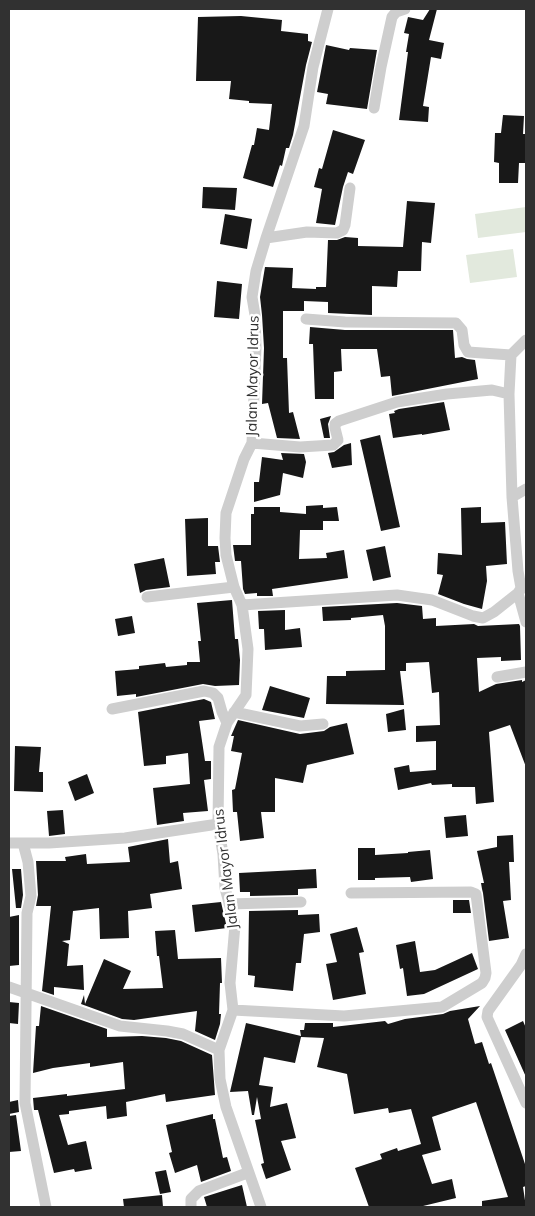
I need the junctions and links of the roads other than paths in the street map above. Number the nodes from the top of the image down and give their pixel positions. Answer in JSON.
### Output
{"nodes":[{"id":1,"x":328,"y":9,"type":"edge"},
{"id":2,"x":405,"y":9,"type":"edge"},
{"id":3,"x":374,"y":108,"type":"dead end"},
{"id":4,"x":350,"y":188,"type":"dead end"},
{"id":5,"x":266,"y":238,"type":"junction"},
{"id":6,"x":306,"y":319,"type":"dead end"},
{"id":7,"x":526,"y":340,"type":"edge"},
{"id":8,"x":511,"y":355,"type":"junction"},
{"id":9,"x":509,"y":394,"type":"junction"},
{"id":10,"x":252,"y":443,"type":"junction"},
{"id":11,"x":526,"y":489,"type":"edge"},
{"id":12,"x":512,"y":497,"type":"junction"},
{"id":13,"x":234,"y":587,"type":"junction"},
{"id":14,"x":522,"y":590,"type":"edge"},
{"id":15,"x":147,"y":597,"type":"dead end"},
{"id":16,"x":242,"y":604,"type":"junction"},
{"id":17,"x":526,"y":622,"type":"edge"},
{"id":18,"x":526,"y":672,"type":"edge"},
{"id":19,"x":497,"y":677,"type":"dead end"},
{"id":20,"x":112,"y":708,"type":"dead end"},
{"id":21,"x":234,"y":712,"type":"junction"},
{"id":22,"x":227,"y":723,"type":"junction"},
{"id":23,"x":323,"y":724,"type":"dead end"},
{"id":24,"x":218,"y":824,"type":"junction"},
{"id":25,"x":9,"y":843,"type":"edge"},
{"id":26,"x":23,"y":843,"type":"junction"},
{"id":27,"x":351,"y":893,"type":"dead end"},
{"id":28,"x":301,"y":902,"type":"dead end"},
{"id":29,"x":229,"y":904,"type":"junction"},
{"id":30,"x":526,"y":954,"type":"edge"},
{"id":31,"x":9,"y":987,"type":"edge"},
{"id":32,"x":25,"y":993,"type":"junction"},
{"id":33,"x":233,"y":1010,"type":"junction"},
{"id":34,"x":219,"y":1050,"type":"junction"},
{"id":35,"x":526,"y":1103,"type":"edge"},
{"id":36,"x":247,"y":1173,"type":"junction"},
{"id":37,"x":46,"y":1207,"type":"edge"},
{"id":38,"x":191,"y":1207,"type":"edge"},
{"id":39,"x":260,"y":1207,"type":"edge"}],
"edges":[{"from":1,"to":5,"type":"street","name":"Jalan Mayor Idrus"},
{"from":2,"to":3,"type":"street"},
{"from":4,"to":5,"type":"street"},
{"from":5,"to":10,"type":"street","name":"Jalan Mayor Idrus"},
{"from":6,"to":8,"type":"street"},
{"from":7,"to":8,"type":"street"},
{"from":8,"to":9,"type":"street"},
{"from":9,"to":10,"type":"street"},
{"from":9,"to":12,"type":"street"},
{"from":10,"to":13,"type":"street","name":"Jalan Mayor Idrus"},
{"from":11,"to":12,"type":"street"},
{"from":12,"to":14,"type":"street"},
{"from":13,"to":15,"type":"street"},
{"from":13,"to":16,"type":"street","name":"Jalan Mayor Idrus"},
{"from":14,"to":16,"type":"street"},
{"from":14,"to":17,"type":"street"},
{"from":16,"to":21,"type":"street","name":"Jalan Mayor Idrus"},
{"from":18,"to":19,"type":"street"},
{"from":20,"to":22,"type":"street"},
{"from":21,"to":22,"type":"street","name":"Jalan Mayor Idrus"},
{"from":21,"to":23,"type":"street"},
{"from":22,"to":24,"type":"street","name":"Jalan Mayor Idrus"},
{"from":24,"to":26,"type":"street"},
{"from":24,"to":29,"type":"street","name":"Jalan Mayor Idrus"},
{"from":25,"to":26,"type":"street"},
{"from":26,"to":32,"type":"street"},
{"from":27,"to":33,"type":"street"},
{"from":28,"to":29,"type":"street"},
{"from":29,"to":33,"type":"street","name":"Jalan Mayor Idrus"},
{"from":30,"to":35,"type":"street"},
{"from":31,"to":32,"type":"street"},
{"from":32,"to":34,"type":"street"},
{"from":32,"to":37,"type":"street"},
{"from":33,"to":34,"type":"street","name":"Jalan Mayor Idrus"},
{"from":34,"to":36,"type":"street","name":"Jalan Mayor Idrus"},
{"from":36,"to":38,"type":"street"},
{"from":36,"to":39,"type":"street","name":"Jalan Mayor Idrus"}]}
